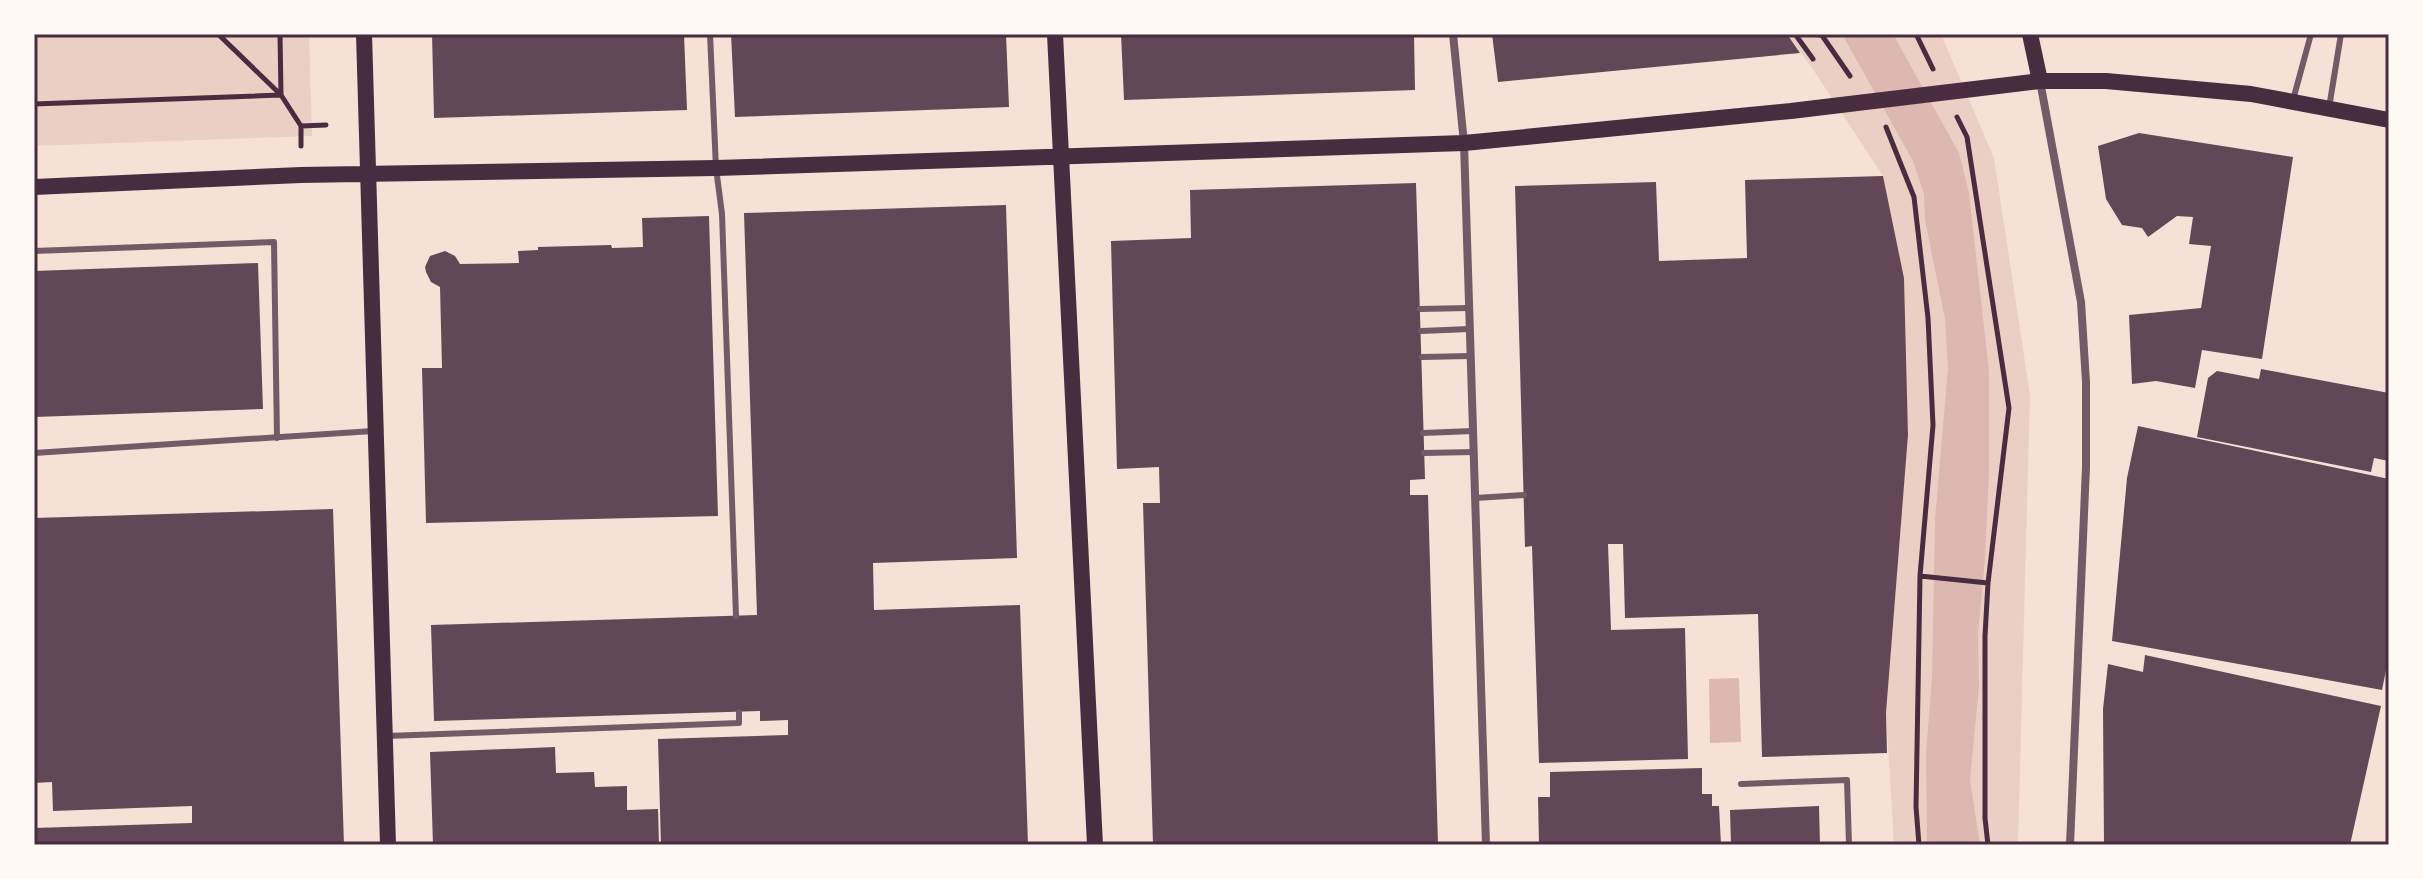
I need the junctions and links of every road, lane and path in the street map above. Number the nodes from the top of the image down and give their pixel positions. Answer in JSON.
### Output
{"nodes":[{"id":1,"x":218,"y":34,"type":"edge"},
{"id":2,"x":280,"y":34,"type":"edge"},
{"id":3,"x":364,"y":34,"type":"edge"},
{"id":4,"x":710,"y":34,"type":"edge"},
{"id":5,"x":1055,"y":34,"type":"edge"},
{"id":6,"x":1453,"y":34,"type":"edge"},
{"id":7,"x":1795,"y":34,"type":"edge"},
{"id":8,"x":1809,"y":34,"type":"edge"},
{"id":9,"x":1821,"y":34,"type":"edge"},
{"id":10,"x":1916,"y":34,"type":"edge"},
{"id":11,"x":2030,"y":34,"type":"edge"},
{"id":12,"x":2311,"y":34,"type":"edge"},
{"id":13,"x":2341,"y":34,"type":"edge"},
{"id":14,"x":1813,"y":59,"type":"dead end"},
{"id":15,"x":1935,"y":73,"type":"dead end"},
{"id":16,"x":2040,"y":81,"type":"junction"},
{"id":17,"x":1855,"y":82,"type":"dead end"},
{"id":18,"x":281,"y":95,"type":"junction"},
{"id":19,"x":2293,"y":102,"type":"junction"},
{"id":20,"x":34,"y":104,"type":"edge"},
{"id":21,"x":2329,"y":108,"type":"junction"},
{"id":22,"x":1954,"y":112,"type":"dead end"},
{"id":23,"x":1880,"y":118,"type":"dead end"},
{"id":24,"x":2389,"y":120,"type":"edge"},
{"id":25,"x":326,"y":125,"type":"dead end"},
{"id":26,"x":301,"y":126,"type":"junction"},
{"id":27,"x":1464,"y":143,"type":"junction"},
{"id":28,"x":301,"y":146,"type":"dead end"},
{"id":29,"x":1063,"y":156,"type":"junction"},
{"id":30,"x":716,"y":168,"type":"junction"},
{"id":31,"x":368,"y":173,"type":"junction"},
{"id":32,"x":34,"y":187,"type":"edge"},
{"id":33,"x":34,"y":251,"type":"edge"},
{"id":34,"x":1469,"y":308,"type":"junction"},
{"id":35,"x":1420,"y":309,"type":"dead end"},
{"id":36,"x":1469,"y":329,"type":"junction"},
{"id":37,"x":1421,"y":331,"type":"dead end"},
{"id":38,"x":1470,"y":356,"type":"junction"},
{"id":39,"x":1422,"y":357,"type":"dead end"},
{"id":40,"x":376,"y":430,"type":"junction"},
{"id":41,"x":1473,"y":431,"type":"junction"},
{"id":42,"x":1423,"y":433,"type":"dead end"},
{"id":43,"x":277,"y":438,"type":"junction"},
{"id":44,"x":1474,"y":452,"type":"junction"},
{"id":45,"x":34,"y":453,"type":"edge"},
{"id":46,"x":1424,"y":453,"type":"dead end"},
{"id":47,"x":1524,"y":495,"type":"dead end"},
{"id":48,"x":1475,"y":498,"type":"junction"},
{"id":49,"x":1920,"y":576,"type":"junction"},
{"id":50,"x":1988,"y":583,"type":"junction"},
{"id":51,"x":736,"y":616,"type":"dead end"},
{"id":52,"x":739,"y":712,"type":"dead end"},
{"id":53,"x":385,"y":736,"type":"junction"},
{"id":54,"x":1741,"y":784,"type":"dead end"},
{"id":55,"x":388,"y":845,"type":"edge"},
{"id":56,"x":1095,"y":845,"type":"edge"},
{"id":57,"x":1486,"y":845,"type":"edge"},
{"id":58,"x":1849,"y":845,"type":"edge"},
{"id":59,"x":1919,"y":845,"type":"edge"},
{"id":60,"x":1988,"y":845,"type":"edge"},
{"id":61,"x":2070,"y":845,"type":"edge"}],
"edges":[{"from":1,"to":18,"type":"path"},
{"from":2,"to":18,"type":"path"},
{"from":3,"to":31,"type":"main road"},
{"from":4,"to":30,"type":"lane"},
{"from":5,"to":29,"type":"main road"},
{"from":6,"to":27,"type":"street"},
{"from":7,"to":14,"type":"path"},
{"from":8,"to":9,"type":"path"},
{"from":9,"to":17,"type":"path"},
{"from":10,"to":15,"type":"path"},
{"from":11,"to":16,"type":"main road"},
{"from":12,"to":19,"type":"lane"},
{"from":13,"to":21,"type":"lane"},
{"from":16,"to":19,"type":"main road"},
{"from":16,"to":27,"type":"main road"},
{"from":16,"to":61,"type":"street"},
{"from":18,"to":20,"type":"path"},
{"from":18,"to":26,"type":"path"},
{"from":19,"to":21,"type":"main road"},
{"from":21,"to":24,"type":"main road"},
{"from":22,"to":50,"type":"path"},
{"from":23,"to":49,"type":"path"},
{"from":25,"to":26,"type":"path"},
{"from":26,"to":28,"type":"path"},
{"from":27,"to":29,"type":"main road"},
{"from":27,"to":34,"type":"street"},
{"from":29,"to":30,"type":"main road"},
{"from":29,"to":56,"type":"main road"},
{"from":30,"to":31,"type":"main road"},
{"from":30,"to":51,"type":"lane"},
{"from":31,"to":32,"type":"main road"},
{"from":31,"to":40,"type":"main road"},
{"from":33,"to":43,"type":"lane"},
{"from":34,"to":35,"type":"lane"},
{"from":34,"to":36,"type":"street"},
{"from":36,"to":37,"type":"lane"},
{"from":36,"to":38,"type":"street"},
{"from":38,"to":39,"type":"lane"},
{"from":38,"to":41,"type":"street"},
{"from":40,"to":43,"type":"lane"},
{"from":40,"to":53,"type":"main road"},
{"from":41,"to":42,"type":"lane"},
{"from":41,"to":44,"type":"street"},
{"from":43,"to":45,"type":"lane"},
{"from":44,"to":46,"type":"lane"},
{"from":44,"to":48,"type":"street"},
{"from":47,"to":48,"type":"lane"},
{"from":48,"to":57,"type":"street"},
{"from":49,"to":50,"type":"path"},
{"from":49,"to":59,"type":"path"},
{"from":50,"to":60,"type":"path"},
{"from":52,"to":53,"type":"lane"},
{"from":53,"to":55,"type":"main road"},
{"from":54,"to":58,"type":"lane"}]}
